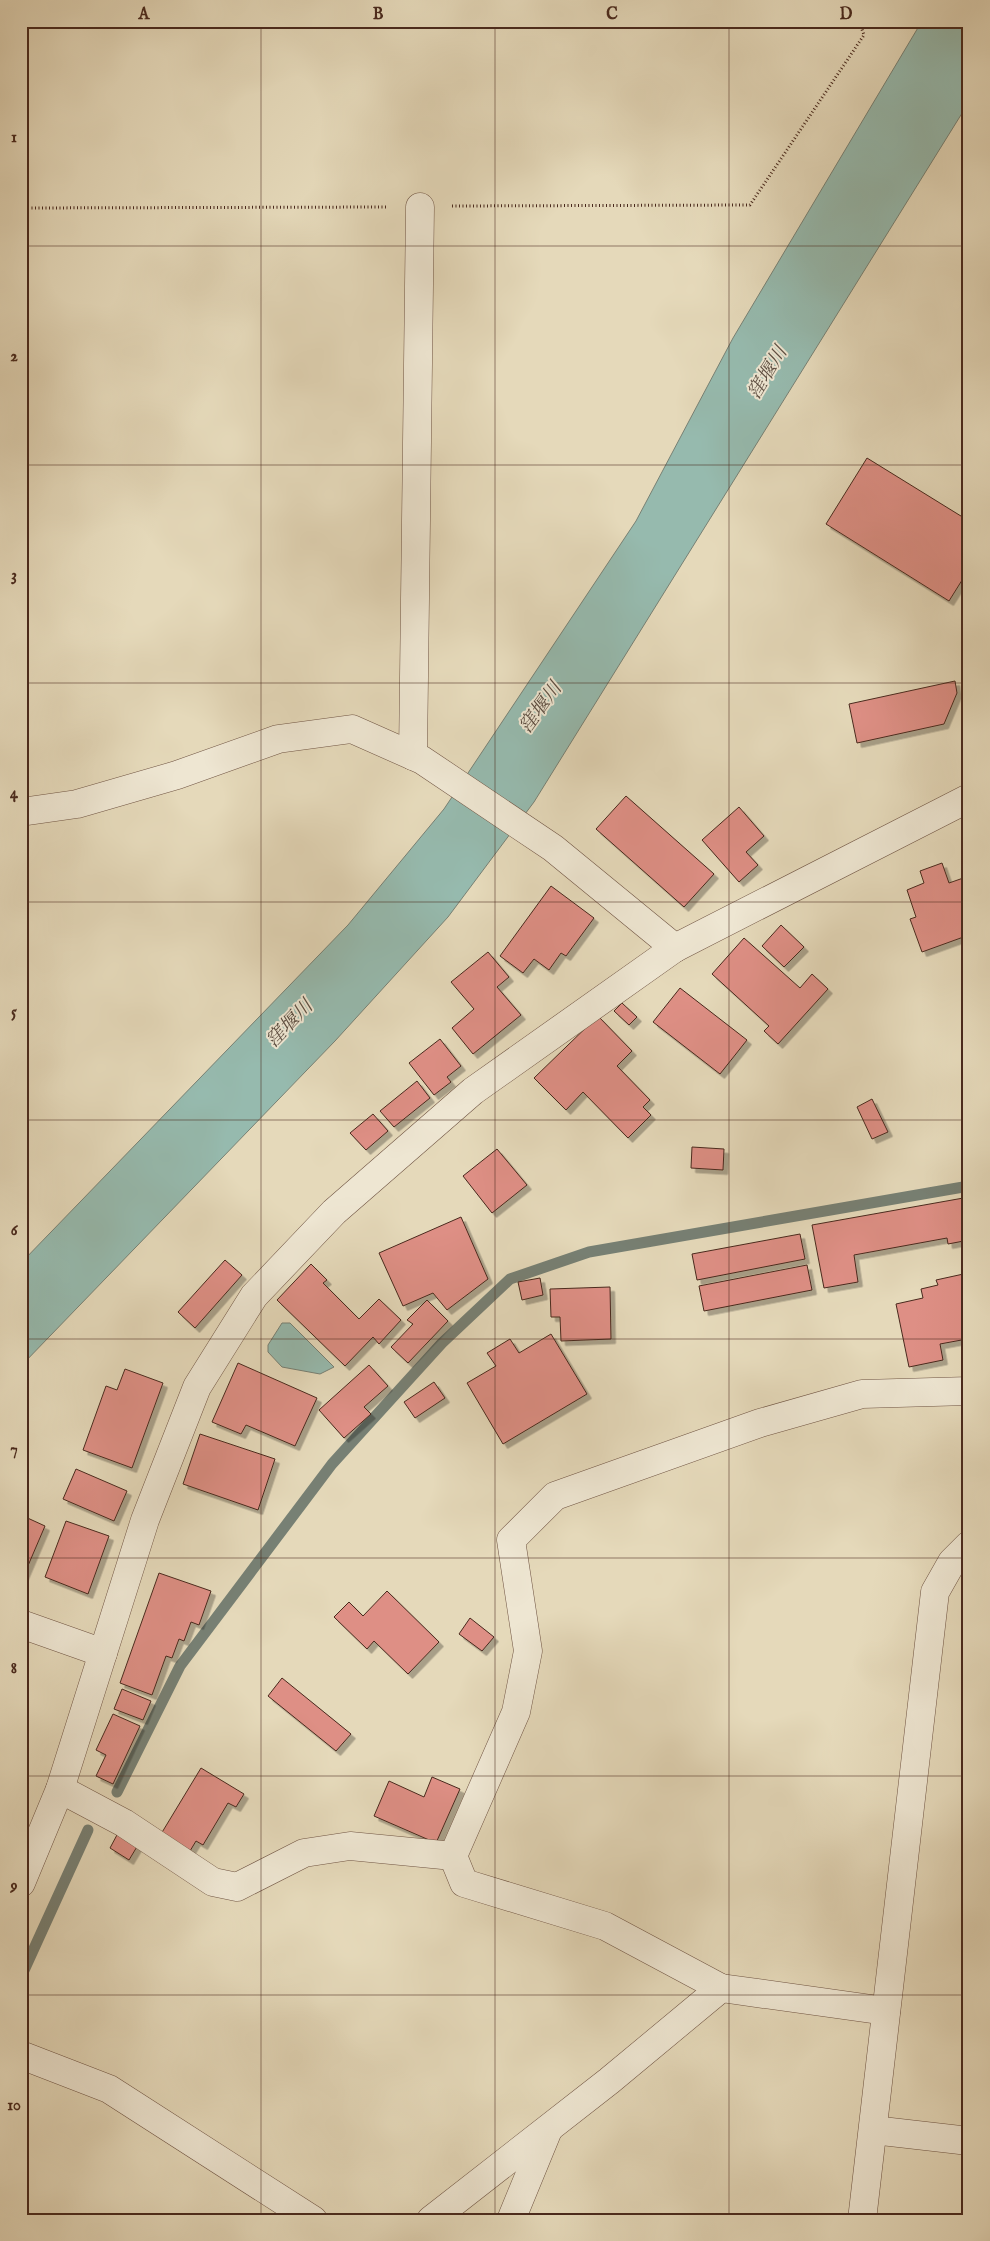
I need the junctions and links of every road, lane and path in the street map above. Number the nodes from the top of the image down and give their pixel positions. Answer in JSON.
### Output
{"nodes":[{"id":1,"x":859,"y":21,"type":"edge"},
{"id":2,"x":420,"y":207,"type":"junction"},
{"id":3,"x":21,"y":208,"type":"edge"},
{"id":4,"x":417,"y":758,"type":"junction"},
{"id":5,"x":969,"y":798,"type":"edge"},
{"id":6,"x":21,"y":812,"type":"edge"},
{"id":7,"x":675,"y":948,"type":"junction"},
{"id":8,"x":969,"y":1391,"type":"edge"},
{"id":9,"x":969,"y":1545,"type":"edge"},
{"id":10,"x":21,"y":1624,"type":"edge"},
{"id":11,"x":103,"y":1652,"type":"junction"},
{"id":12,"x":60,"y":1789,"type":"junction"},
{"id":13,"x":453,"y":1856,"type":"junction"},
{"id":14,"x":21,"y":1883,"type":"edge"},
{"id":15,"x":721,"y":1988,"type":"junction"},
{"id":16,"x":886,"y":2011,"type":"junction"},
{"id":17,"x":21,"y":2055,"type":"edge"},
{"id":18,"x":549,"y":2129,"type":"junction"},
{"id":19,"x":873,"y":2130,"type":"junction"},
{"id":20,"x":969,"y":2141,"type":"edge"},
{"id":21,"x":313,"y":2220,"type":"edge"},
{"id":22,"x":431,"y":2220,"type":"edge"},
{"id":23,"x":511,"y":2220,"type":"edge"},
{"id":24,"x":862,"y":2220,"type":"edge"}],
"edges":[{"from":1,"to":2,"type":"path"},
{"from":2,"to":3,"type":"path"},
{"from":2,"to":4,"type":"street"},
{"from":4,"to":6,"type":"street"},
{"from":4,"to":7,"type":"street"},
{"from":5,"to":7,"type":"street"},
{"from":7,"to":11,"type":"street"},
{"from":8,"to":13,"type":"street"},
{"from":9,"to":16,"type":"street"},
{"from":10,"to":11,"type":"street"},
{"from":11,"to":12,"type":"street"},
{"from":12,"to":13,"type":"street"},
{"from":12,"to":14,"type":"street"},
{"from":13,"to":15,"type":"street"},
{"from":15,"to":16,"type":"street"},
{"from":15,"to":18,"type":"street"},
{"from":16,"to":19,"type":"street"},
{"from":17,"to":21,"type":"street"},
{"from":18,"to":22,"type":"street"},
{"from":18,"to":23,"type":"street"},
{"from":19,"to":20,"type":"street"},
{"from":19,"to":24,"type":"street"}]}
